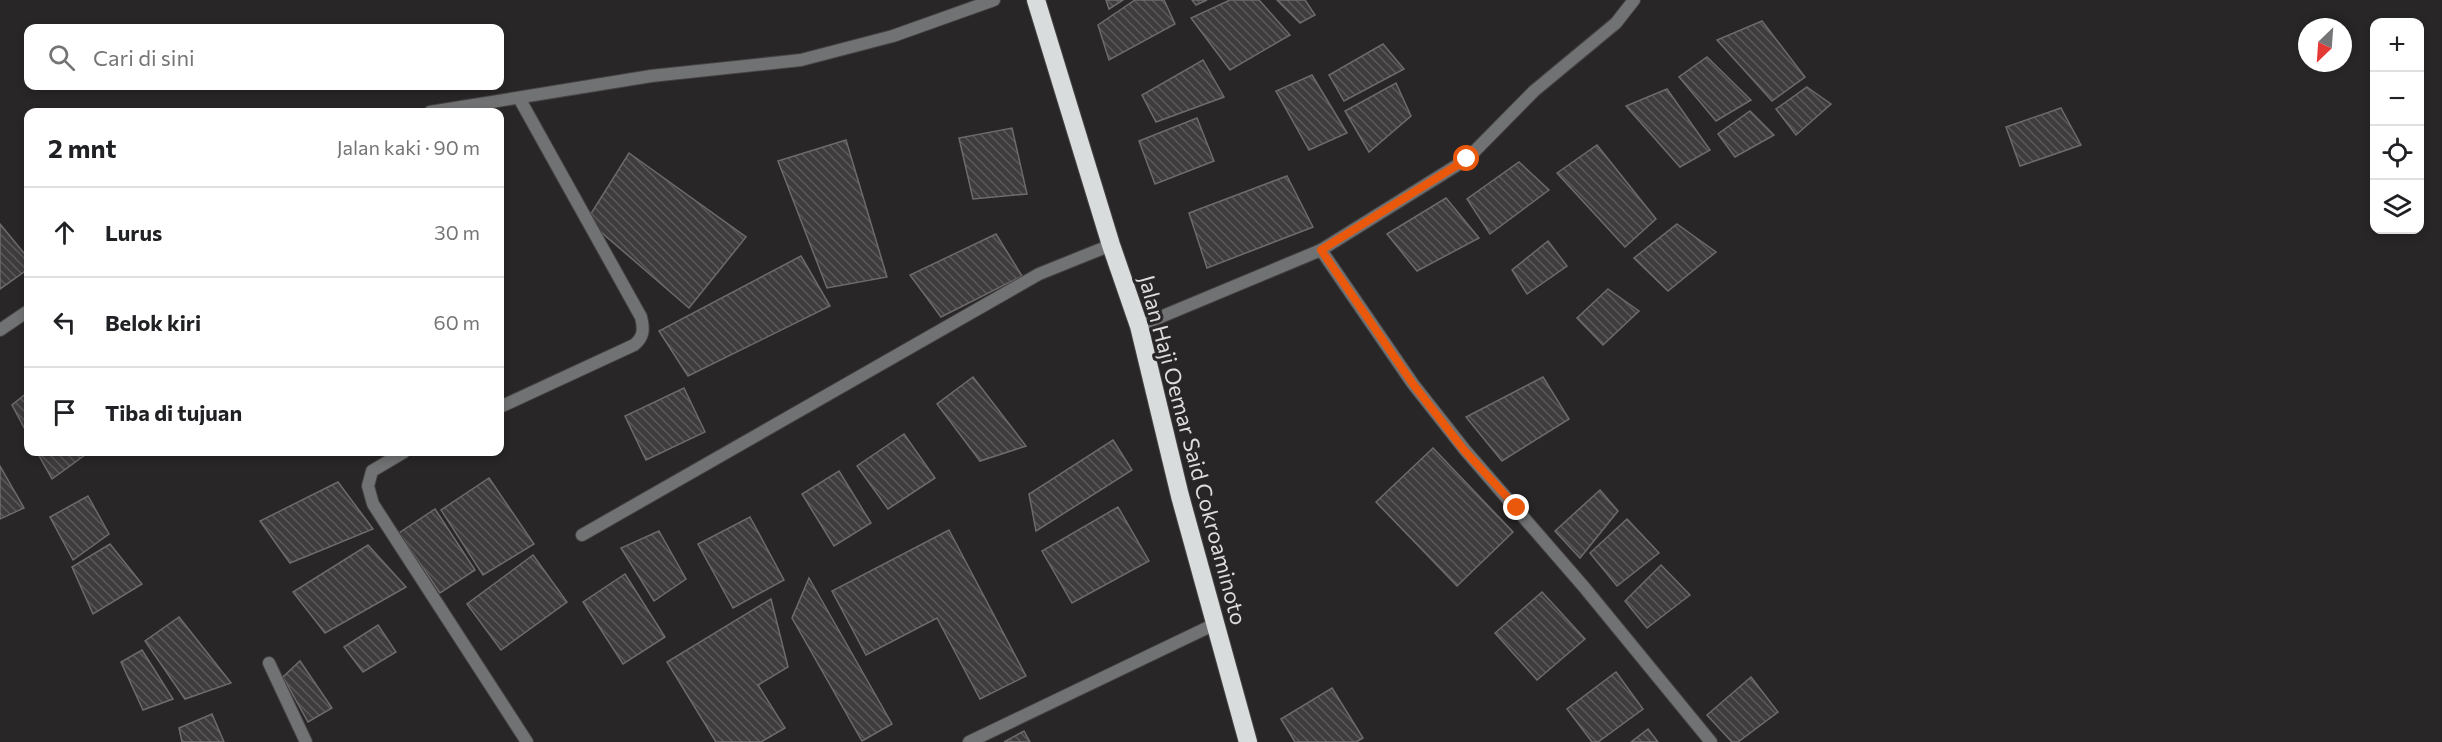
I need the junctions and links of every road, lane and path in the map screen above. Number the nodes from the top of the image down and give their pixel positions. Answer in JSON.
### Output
{"nodes":[{"id":1,"x":994,"y":0,"type":"edge"},
{"id":2,"x":1036,"y":0,"type":"edge"},
{"id":3,"x":1634,"y":0,"type":"edge"},
{"id":4,"x":519,"y":98,"type":"junction"},
{"id":5,"x":455,"y":108,"type":"edge"},
{"id":6,"x":1111,"y":245,"type":"junction"},
{"id":7,"x":1321,"y":250,"type":"junction"},
{"id":8,"x":24,"y":313,"type":"edge"},
{"id":9,"x":1139,"y":326,"type":"junction"},
{"id":10,"x":0,"y":330,"type":"edge"},
{"id":11,"x":504,"y":405,"type":"edge"},
{"id":12,"x":397,"y":456,"type":"edge"},
{"id":13,"x":582,"y":535,"type":"dead end"},
{"id":14,"x":1215,"y":624,"type":"junction"},
{"id":15,"x":269,"y":663,"type":"dead end"},
{"id":16,"x":306,"y":742,"type":"edge"},
{"id":17,"x":527,"y":742,"type":"edge"},
{"id":18,"x":969,"y":742,"type":"edge"},
{"id":19,"x":1248,"y":742,"type":"edge"},
{"id":20,"x":1711,"y":742,"type":"edge"}],
"edges":[{"from":1,"to":4,"type":"street"},
{"from":2,"to":6,"type":"highway","name":"Jalan Haji Oemar Said Cokroaminoto"},
{"from":3,"to":7,"type":"street"},
{"from":4,"to":5,"type":"street"},
{"from":4,"to":11,"type":"street"},
{"from":6,"to":9,"type":"highway","name":"Jalan Haji Oemar Said Cokroaminoto"},
{"from":6,"to":13,"type":"street"},
{"from":7,"to":9,"type":"street"},
{"from":7,"to":20,"type":"street"},
{"from":8,"to":10,"type":"street"},
{"from":9,"to":14,"type":"highway","name":"Jalan Haji Oemar Said Cokroaminoto"},
{"from":12,"to":17,"type":"street"},
{"from":14,"to":18,"type":"street"},
{"from":14,"to":19,"type":"highway","name":"Jalan Haji Oemar Said Cokroaminoto"},
{"from":15,"to":16,"type":"street"}]}
